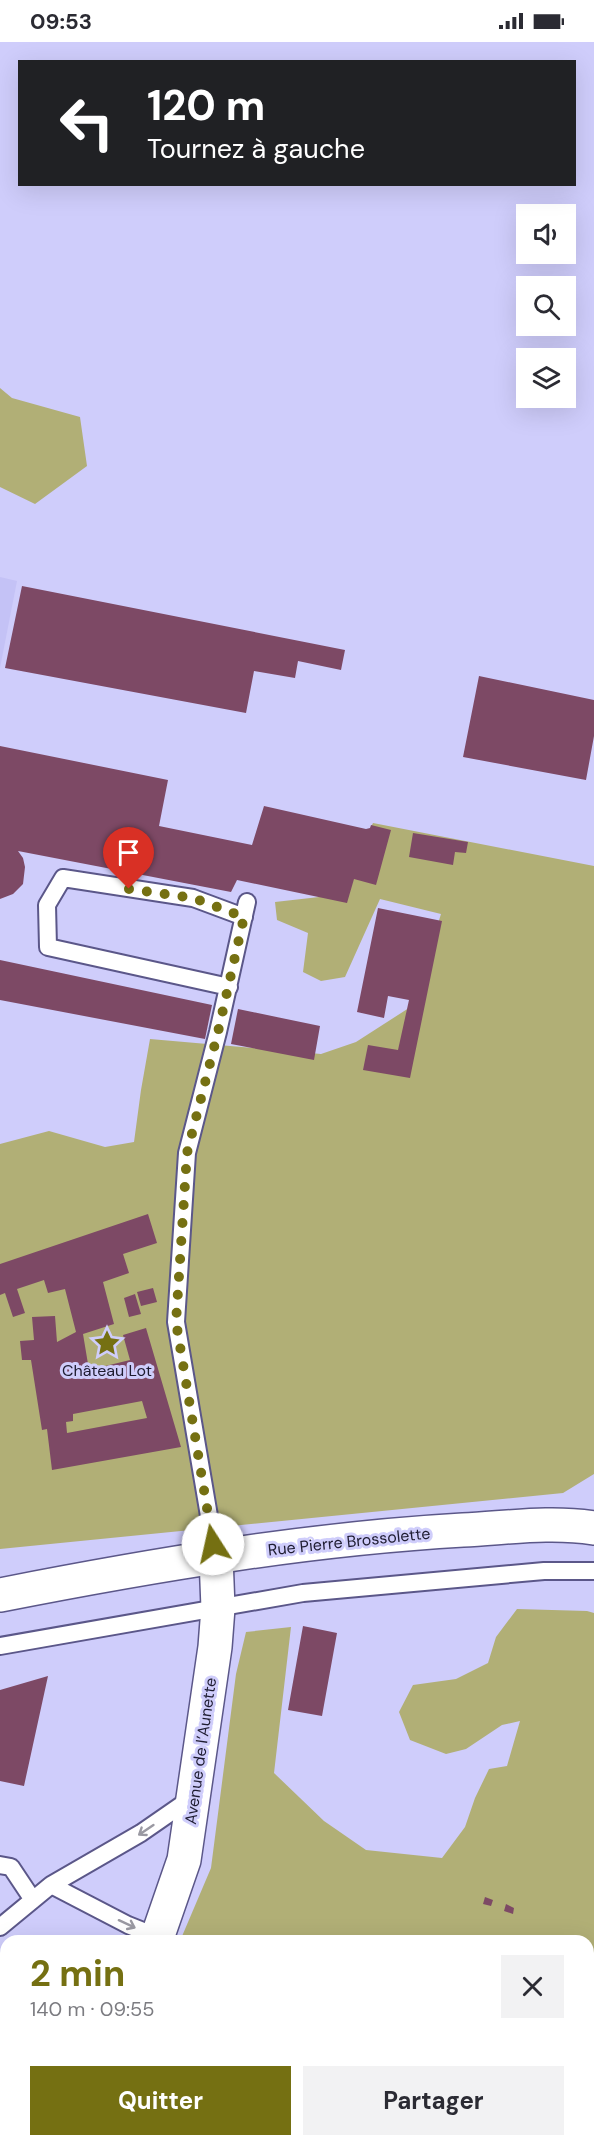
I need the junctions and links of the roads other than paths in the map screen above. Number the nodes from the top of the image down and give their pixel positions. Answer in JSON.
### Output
{"nodes":[{"id":1,"x":229,"y":987,"type":"junction"},
{"id":2,"x":594,"y":1528,"type":"edge"},
{"id":3,"x":216,"y":1557,"type":"junction"},
{"id":4,"x":594,"y":1571,"type":"edge"},
{"id":5,"x":0,"y":1594,"type":"edge"},
{"id":6,"x":218,"y":1608,"type":"junction"},
{"id":7,"x":0,"y":1646,"type":"edge"},
{"id":8,"x":194,"y":1796,"type":"junction"},
{"id":9,"x":0,"y":1865,"type":"edge"},
{"id":10,"x":51,"y":1885,"type":"junction"},
{"id":11,"x":33,"y":1900,"type":"junction"},
{"id":12,"x":0,"y":1927,"type":"edge"},
{"id":13,"x":149,"y":1935,"type":"edge"},
{"id":14,"x":158,"y":1935,"type":"edge"}],
"edges":[{"from":1,"to":1,"type":"lane"},
{"from":1,"to":3,"type":"lane"},
{"from":2,"to":3,"type":"main road","name":"Rue Pierre Brossolette"},
{"from":3,"to":5,"type":"main road","name":"Rue Pierre Brossolette"},
{"from":3,"to":6,"type":"main road","name":"Avenue de l’Aunette"},
{"from":4,"to":6,"type":"lane"},
{"from":6,"to":7,"type":"lane"},
{"from":6,"to":8,"type":"main road","name":"Avenue de l’Aunette"},
{"from":8,"to":10,"type":"lane","one_way":true},
{"from":8,"to":14,"type":"main road","name":"Avenue de l’Aunette"},
{"from":9,"to":11,"type":"lane"},
{"from":10,"to":11,"type":"lane"},
{"from":10,"to":13,"type":"lane","one_way":true},
{"from":11,"to":12,"type":"lane"}]}
